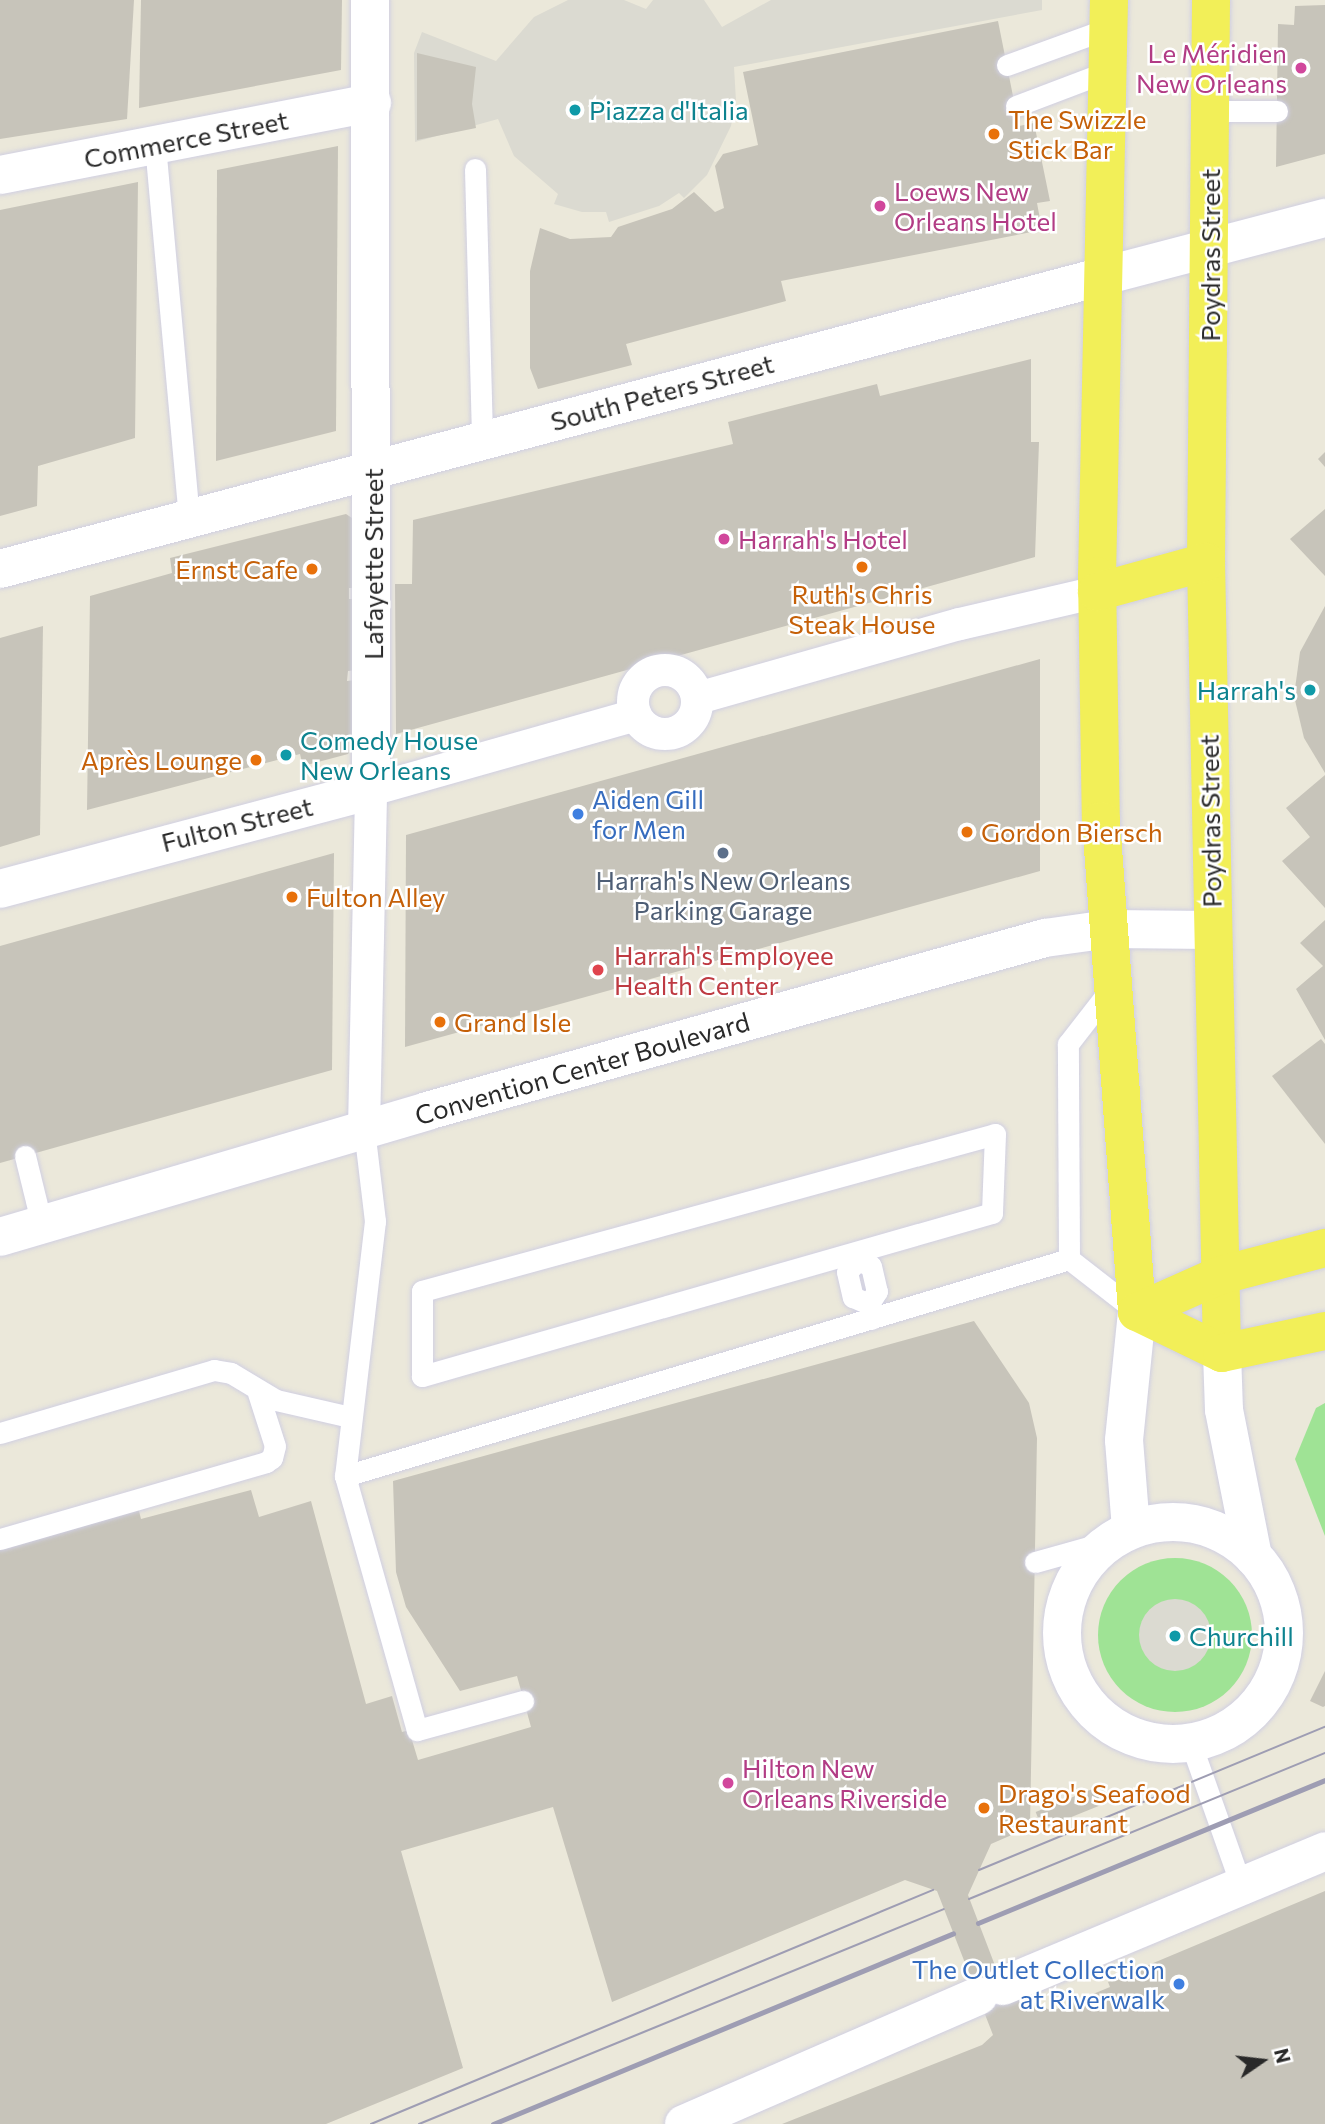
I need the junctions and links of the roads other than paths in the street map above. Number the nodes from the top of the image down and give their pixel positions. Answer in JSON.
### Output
{"nodes":[{"id":1,"x":370,"y":0,"type":"edge"},
{"id":2,"x":1210,"y":0,"type":"edge"},
{"id":3,"x":1109,"y":14,"type":"edge"},
{"id":4,"x":1007,"y":65,"type":"dead end"},
{"id":5,"x":1108,"y":71,"type":"junction"},
{"id":6,"x":372,"y":103,"type":"junction"},
{"id":7,"x":1016,"y":106,"type":"dead end"},
{"id":8,"x":1211,"y":111,"type":"junction"},
{"id":9,"x":1277,"y":111,"type":"dead end"},
{"id":10,"x":155,"y":145,"type":"junction"},
{"id":11,"x":475,"y":169,"type":"dead end"},
{"id":12,"x":0,"y":175,"type":"edge"},
{"id":13,"x":1325,"y":218,"type":"edge"},
{"id":14,"x":1211,"y":249,"type":"junction"},
{"id":15,"x":1107,"y":275,"type":"junction"},
{"id":16,"x":482,"y":439,"type":"junction"},
{"id":17,"x":374,"y":467,"type":"junction"},
{"id":18,"x":189,"y":517,"type":"junction"},
{"id":19,"x":1206,"y":562,"type":"junction"},
{"id":20,"x":0,"y":569,"type":"edge"},
{"id":21,"x":1097,"y":592,"type":"junction"},
{"id":22,"x":698,"y":698,"type":"junction"},
{"id":23,"x":636,"y":715,"type":"junction"},
{"id":24,"x":371,"y":790,"type":"junction"},
{"id":25,"x":0,"y":889,"type":"edge"},
{"id":26,"x":1110,"y":929,"type":"junction"},
{"id":27,"x":1212,"y":930,"type":"junction"},
{"id":28,"x":1113,"y":986,"type":"junction"},
{"id":29,"x":364,"y":1129,"type":"junction"},
{"id":30,"x":25,"y":1156,"type":"dead end"},
{"id":31,"x":42,"y":1225,"type":"junction"},
{"id":32,"x":0,"y":1237,"type":"edge"},
{"id":33,"x":1325,"y":1248,"type":"edge"},
{"id":34,"x":857,"y":1255,"type":"junction"},
{"id":35,"x":1069,"y":1259,"type":"junction"},
{"id":36,"x":1218,"y":1276,"type":"junction"},
{"id":37,"x":870,"y":1311,"type":"junction"},
{"id":38,"x":1137,"y":1312,"type":"junction"},
{"id":39,"x":1325,"y":1331,"type":"edge"},
{"id":40,"x":1223,"y":1353,"type":"junction"},
{"id":41,"x":258,"y":1393,"type":"junction"},
{"id":42,"x":350,"y":1417,"type":"junction"},
{"id":43,"x":0,"y":1433,"type":"edge"},
{"id":44,"x":345,"y":1476,"type":"junction"},
{"id":45,"x":1121,"y":1535,"type":"junction"},
{"id":46,"x":0,"y":1539,"type":"edge"},
{"id":47,"x":1253,"y":1556,"type":"junction"},
{"id":48,"x":1035,"y":1562,"type":"dead end"},
{"id":49,"x":523,"y":1701,"type":"dead end"},
{"id":50,"x":1191,"y":1744,"type":"junction"},
{"id":51,"x":1325,"y":1851,"type":"edge"},
{"id":52,"x":1241,"y":1885,"type":"junction"},
{"id":53,"x":684,"y":2124,"type":"edge"}],
"edges":[{"from":1,"to":6,"type":"street","name":"Lafayette Street"},
{"from":2,"to":8,"type":"main road","name":"Poydras Street"},
{"from":3,"to":4,"type":"lane"},
{"from":3,"to":5,"type":"main road"},
{"from":5,"to":7,"type":"lane"},
{"from":5,"to":15,"type":"main road"},
{"from":6,"to":10,"type":"street","name":"Commerce Street"},
{"from":6,"to":17,"type":"street","name":"Lafayette Street"},
{"from":8,"to":9,"type":"lane"},
{"from":8,"to":14,"type":"main road","name":"Poydras Street"},
{"from":10,"to":12,"type":"street","name":"Commerce Street"},
{"from":10,"to":18,"type":"lane"},
{"from":11,"to":16,"type":"lane"},
{"from":13,"to":14,"type":"street","name":"South Peters Street"},
{"from":14,"to":15,"type":"street","name":"South Peters Street"},
{"from":14,"to":19,"type":"main road","name":"Poydras Street"},
{"from":15,"to":16,"type":"street","name":"South Peters Street"},
{"from":15,"to":21,"type":"main road"},
{"from":16,"to":17,"type":"street","name":"South Peters Street"},
{"from":17,"to":18,"type":"street","name":"South Peters Street"},
{"from":17,"to":24,"type":"street","name":"Lafayette Street"},
{"from":18,"to":20,"type":"street","name":"South Peters Street"},
{"from":19,"to":21,"type":"main road"},
{"from":19,"to":27,"type":"main road","name":"Poydras Street"},
{"from":21,"to":22,"type":"street"},
{"from":21,"to":26,"type":"main road"},
{"from":22,"to":23,"type":"street"},
{"from":22,"to":23,"type":"street"},
{"from":23,"to":24,"type":"street","name":"Fulton Street"},
{"from":24,"to":25,"type":"street","name":"Fulton Street"},
{"from":24,"to":29,"type":"street","name":"Lafayette Street"},
{"from":26,"to":27,"type":"street","name":"Convention Center Boulevard"},
{"from":26,"to":28,"type":"main road"},
{"from":26,"to":29,"type":"street","name":"Convention Center Boulevard"},
{"from":27,"to":36,"type":"main road","name":"Poydras Street"},
{"from":28,"to":35,"type":"lane"},
{"from":28,"to":38,"type":"main road"},
{"from":29,"to":31,"type":"street","name":"Convention Center Boulevard"},
{"from":29,"to":42,"type":"lane"},
{"from":30,"to":31,"type":"lane"},
{"from":31,"to":32,"type":"street","name":"Convention Center Boulevard"},
{"from":33,"to":36,"type":"main road"},
{"from":34,"to":34,"type":"lane"},
{"from":34,"to":37,"type":"lane"},
{"from":35,"to":37,"type":"lane"},
{"from":35,"to":38,"type":"lane"},
{"from":36,"to":38,"type":"main road"},
{"from":36,"to":40,"type":"main road","name":"Poydras Street"},
{"from":37,"to":44,"type":"lane"},
{"from":38,"to":40,"type":"main road"},
{"from":38,"to":45,"type":"street"},
{"from":39,"to":40,"type":"main road"},
{"from":40,"to":47,"type":"street","name":"Poydras Street"},
{"from":41,"to":42,"type":"lane"},
{"from":41,"to":43,"type":"lane"},
{"from":41,"to":46,"type":"lane"},
{"from":42,"to":44,"type":"lane"},
{"from":44,"to":49,"type":"lane"},
{"from":45,"to":47,"type":"street","name":"Poydras Street"},
{"from":45,"to":48,"type":"lane"},
{"from":45,"to":50,"type":"street","name":"Poydras Street"},
{"from":47,"to":50,"type":"street","name":"Poydras Street"},
{"from":50,"to":52,"type":"lane"},
{"from":51,"to":52,"type":"street"},
{"from":52,"to":53,"type":"street"}]}
